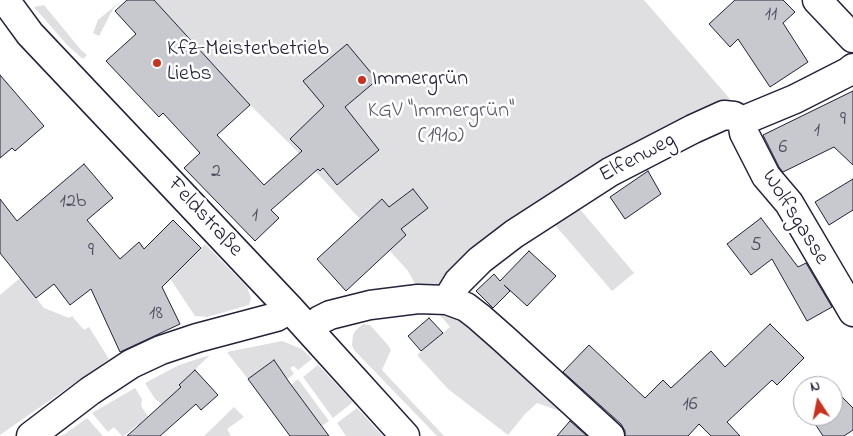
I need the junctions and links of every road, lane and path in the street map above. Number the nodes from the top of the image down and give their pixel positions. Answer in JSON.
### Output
{"nodes":[{"id":1,"x":5,"y":0,"type":"edge"},
{"id":2,"x":818,"y":0,"type":"edge"},
{"id":3,"x":853,"y":38,"type":"edge"},
{"id":4,"x":853,"y":68,"type":"edge"},
{"id":5,"x":742,"y":121,"type":"junction"},
{"id":6,"x":447,"y":300,"type":"junction"},
{"id":7,"x":290,"y":309,"type":"junction"},
{"id":8,"x":853,"y":312,"type":"edge"},
{"id":9,"x":309,"y":329,"type":"junction"},
{"id":10,"x":31,"y":436,"type":"edge"},
{"id":11,"x":404,"y":436,"type":"edge"},
{"id":12,"x":610,"y":436,"type":"edge"}],
"edges":[{"from":1,"to":7,"type":"street","name":"Feldstraße"},
{"from":2,"to":3,"type":"street"},
{"from":4,"to":5,"type":"street"},
{"from":5,"to":6,"type":"street","name":"Elfenweg"},
{"from":5,"to":8,"type":"street","name":"Wolfsgasse"},
{"from":6,"to":9,"type":"street"},
{"from":6,"to":12,"type":"street"},
{"from":7,"to":9,"type":"street","name":"Feldstraße"},
{"from":7,"to":10,"type":"street"},
{"from":9,"to":11,"type":"street","name":"Feldstraße"}]}
